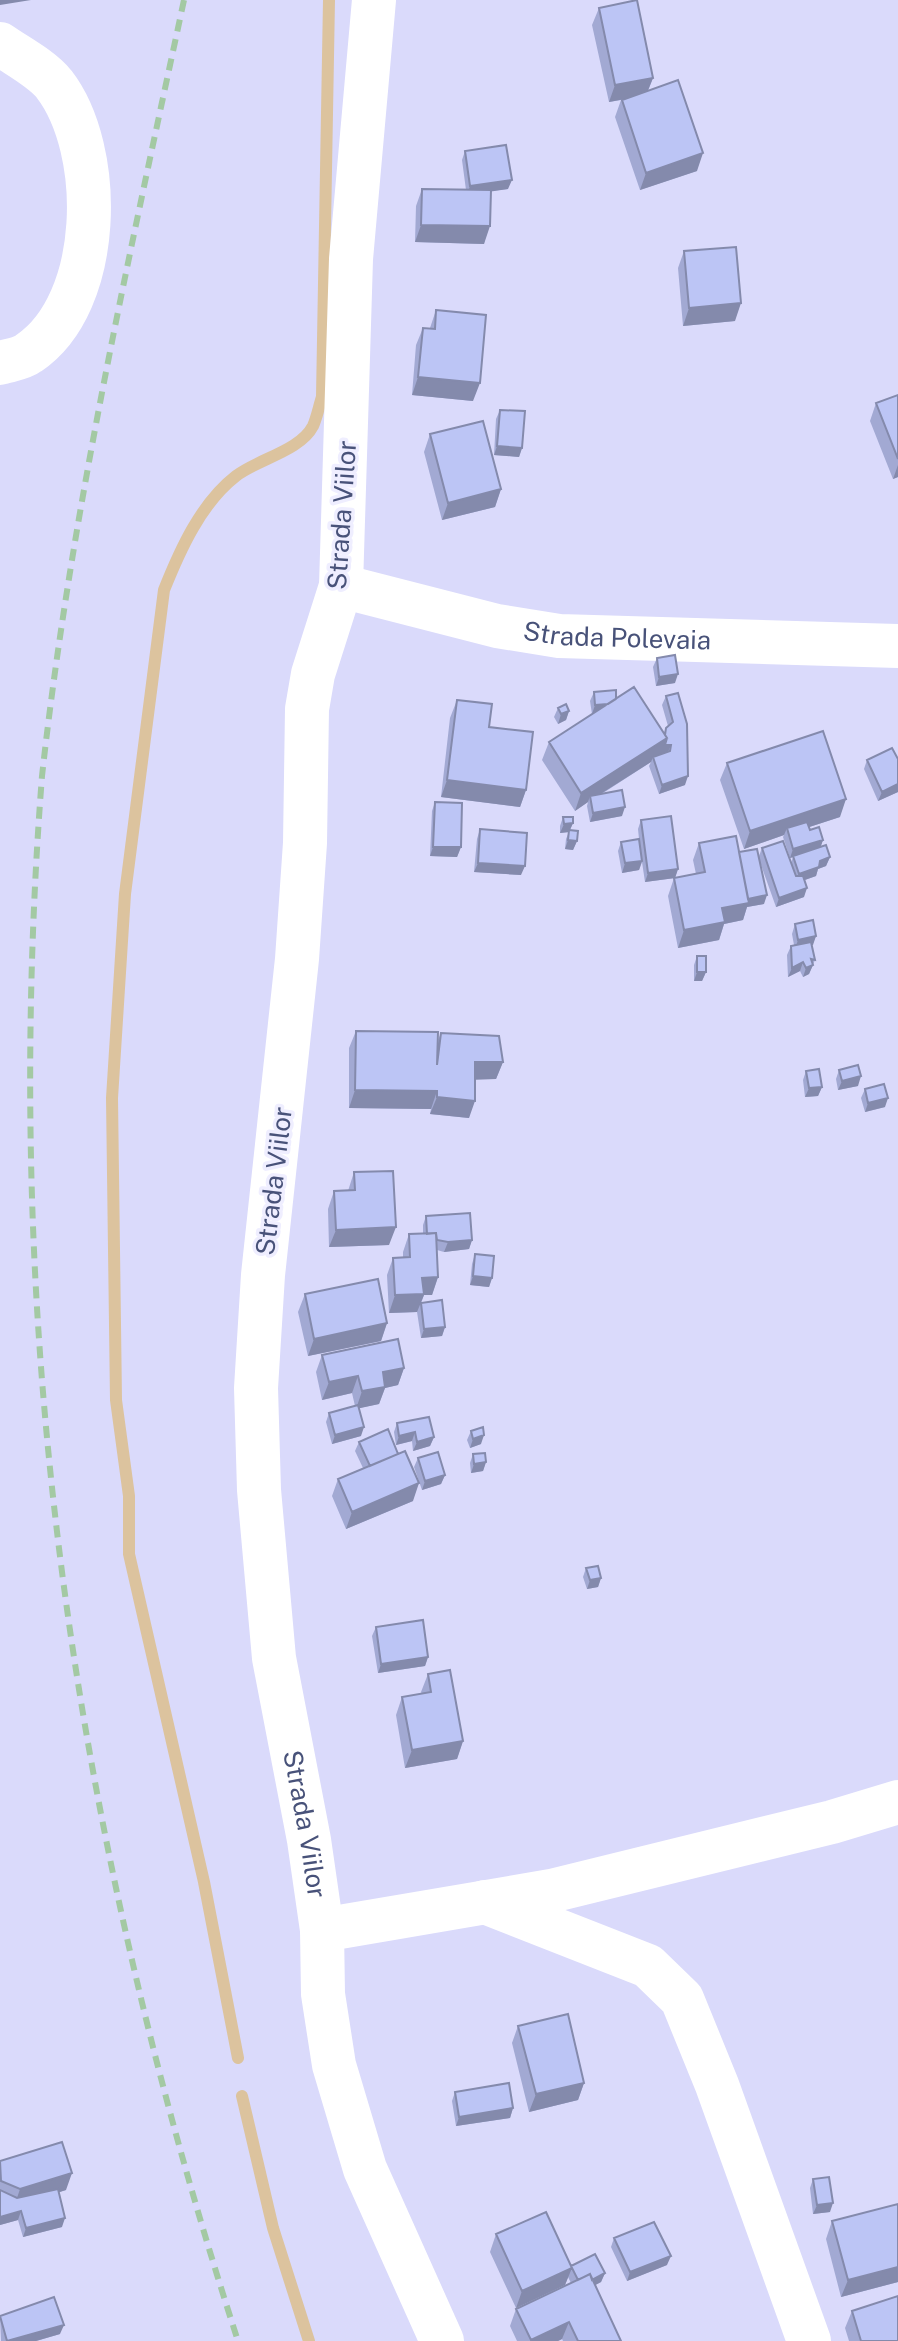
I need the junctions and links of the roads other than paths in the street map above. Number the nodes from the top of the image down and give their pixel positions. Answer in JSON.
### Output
{"nodes":[{"id":1,"x":374,"y":0,"type":"edge"},
{"id":2,"x":0,"y":44,"type":"edge"},
{"id":3,"x":13,"y":359,"type":"edge"},
{"id":4,"x":341,"y":586,"type":"junction"},
{"id":5,"x":898,"y":646,"type":"edge"},
{"id":6,"x":898,"y":1802,"type":"edge"},
{"id":7,"x":485,"y":1902,"type":"junction"},
{"id":8,"x":322,"y":1930,"type":"junction"},
{"id":9,"x":442,"y":2341,"type":"edge"},
{"id":10,"x":809,"y":2341,"type":"edge"}],
"edges":[{"from":1,"to":4,"type":"street","name":"Strada Viilor"},
{"from":2,"to":3,"type":"street"},
{"from":4,"to":5,"type":"street","name":"Strada Polevaia"},
{"from":4,"to":8,"type":"street","name":"Strada Viilor"},
{"from":6,"to":7,"type":"street"},
{"from":7,"to":8,"type":"street"},
{"from":7,"to":10,"type":"street"},
{"from":8,"to":9,"type":"street","name":"Strada Viilor"}]}
